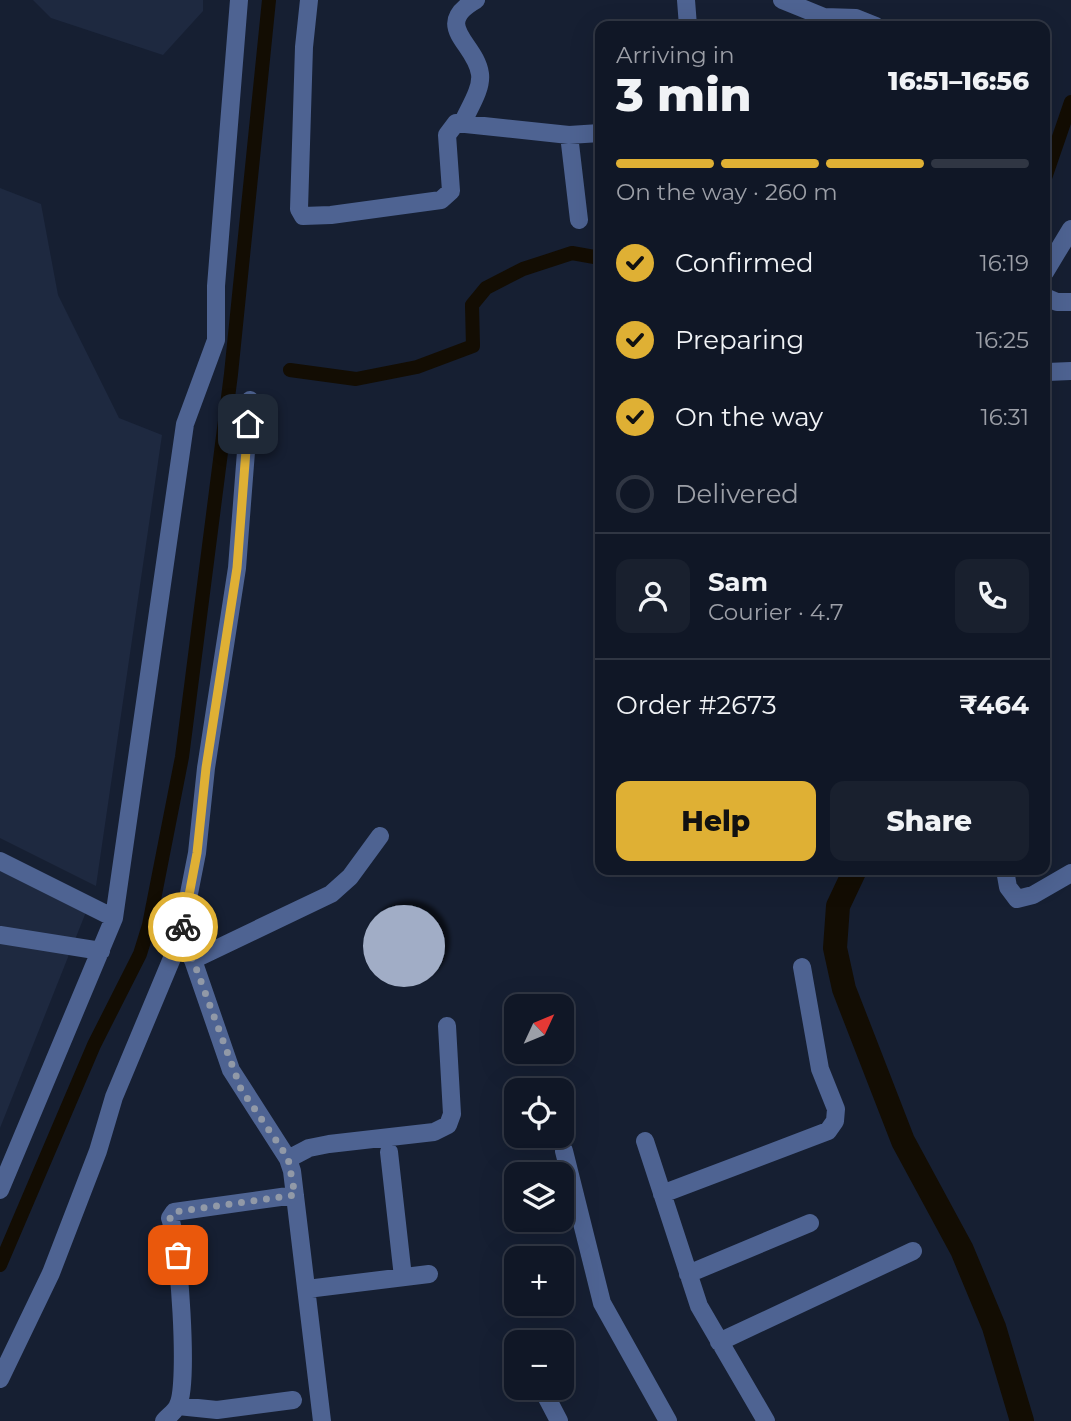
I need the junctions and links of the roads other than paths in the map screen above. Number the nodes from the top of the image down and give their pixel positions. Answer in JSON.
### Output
{"nodes":[{"id":1,"x":239,"y":0,"type":"edge"},
{"id":2,"x":309,"y":0,"type":"edge"},
{"id":3,"x":476,"y":0,"type":"edge"},
{"id":4,"x":685,"y":0,"type":"edge"},
{"id":5,"x":782,"y":0,"type":"edge"},
{"id":6,"x":687,"y":21,"type":"edge"},
{"id":7,"x":864,"y":21,"type":"edge"},
{"id":8,"x":463,"y":122,"type":"junction"},
{"id":9,"x":595,"y":133,"type":"edge"},
{"id":10,"x":569,"y":135,"type":"junction"},
{"id":11,"x":579,"y":220,"type":"dead end"},
{"id":12,"x":1071,"y":229,"type":"edge"},
{"id":13,"x":1050,"y":264,"type":"edge"},
{"id":14,"x":1050,"y":299,"type":"edge"},
{"id":15,"x":1071,"y":302,"type":"edge"},
{"id":16,"x":1071,"y":371,"type":"edge"},
{"id":17,"x":1050,"y":372,"type":"edge"},
{"id":18,"x":250,"y":400,"type":"dead end"},
{"id":19,"x":380,"y":836,"type":"dead end"},
{"id":20,"x":0,"y":861,"type":"edge"},
{"id":21,"x":1071,"y":873,"type":"edge"},
{"id":22,"x":1005,"y":875,"type":"edge"},
{"id":23,"x":114,"y":918,"type":"junction"},
{"id":24,"x":0,"y":935,"type":"edge"},
{"id":25,"x":180,"y":939,"type":"junction"},
{"id":26,"x":101,"y":951,"type":"junction"},
{"id":27,"x":193,"y":960,"type":"junction"},
{"id":28,"x":802,"y":967,"type":"dead end"},
{"id":29,"x":447,"y":1026,"type":"dead end"},
{"id":30,"x":645,"y":1141,"type":"dead end"},
{"id":31,"x":564,"y":1151,"type":"dead end"},
{"id":32,"x":389,"y":1152,"type":"dead end"},
{"id":33,"x":288,"y":1158,"type":"junction"},
{"id":34,"x":0,"y":1190,"type":"edge"},
{"id":35,"x":662,"y":1194,"type":"junction"},
{"id":36,"x":295,"y":1195,"type":"junction"},
{"id":37,"x":810,"y":1223,"type":"dead end"},
{"id":38,"x":913,"y":1251,"type":"dead end"},
{"id":39,"x":429,"y":1274,"type":"dead end"},
{"id":40,"x":688,"y":1274,"type":"junction"},
{"id":41,"x":403,"y":1277,"type":"junction"},
{"id":42,"x":307,"y":1289,"type":"junction"},
{"id":43,"x":719,"y":1342,"type":"junction"},
{"id":44,"x":0,"y":1379,"type":"edge"},
{"id":45,"x":293,"y":1400,"type":"dead end"},
{"id":46,"x":548,"y":1400,"type":"edge"},
{"id":47,"x":178,"y":1406,"type":"junction"},
{"id":48,"x":257,"y":1413,"type":"edge"},
{"id":49,"x":164,"y":1421,"type":"edge"},
{"id":50,"x":322,"y":1421,"type":"edge"},
{"id":51,"x":559,"y":1421,"type":"edge"},
{"id":52,"x":668,"y":1421,"type":"edge"},
{"id":53,"x":766,"y":1421,"type":"edge"}],
"edges":[{"from":1,"to":23,"type":"street"},
{"from":2,"to":8,"type":"street"},
{"from":3,"to":8,"type":"street"},
{"from":4,"to":6,"type":"street"},
{"from":5,"to":7,"type":"street"},
{"from":8,"to":10,"type":"street"},
{"from":9,"to":10,"type":"street"},
{"from":10,"to":11,"type":"street"},
{"from":12,"to":13,"type":"street"},
{"from":14,"to":15,"type":"street"},
{"from":16,"to":17,"type":"street"},
{"from":18,"to":25,"type":"street"},
{"from":19,"to":27,"type":"street"},
{"from":20,"to":23,"type":"street"},
{"from":21,"to":22,"type":"street"},
{"from":23,"to":26,"type":"street"},
{"from":24,"to":26,"type":"street"},
{"from":25,"to":27,"type":"street"},
{"from":25,"to":44,"type":"street"},
{"from":26,"to":34,"type":"street"},
{"from":27,"to":33,"type":"street"},
{"from":28,"to":35,"type":"street"},
{"from":29,"to":33,"type":"street"},
{"from":30,"to":35,"type":"street"},
{"from":31,"to":52,"type":"street"},
{"from":32,"to":41,"type":"street"},
{"from":33,"to":36,"type":"street"},
{"from":35,"to":40,"type":"street"},
{"from":36,"to":42,"type":"street"},
{"from":36,"to":47,"type":"street"},
{"from":37,"to":40,"type":"street"},
{"from":38,"to":43,"type":"street"},
{"from":39,"to":41,"type":"street"},
{"from":40,"to":43,"type":"street"},
{"from":41,"to":42,"type":"street"},
{"from":42,"to":50,"type":"street"},
{"from":43,"to":53,"type":"street"},
{"from":45,"to":48,"type":"street"},
{"from":46,"to":51,"type":"street"},
{"from":47,"to":48,"type":"street"},
{"from":47,"to":49,"type":"street"}]}
